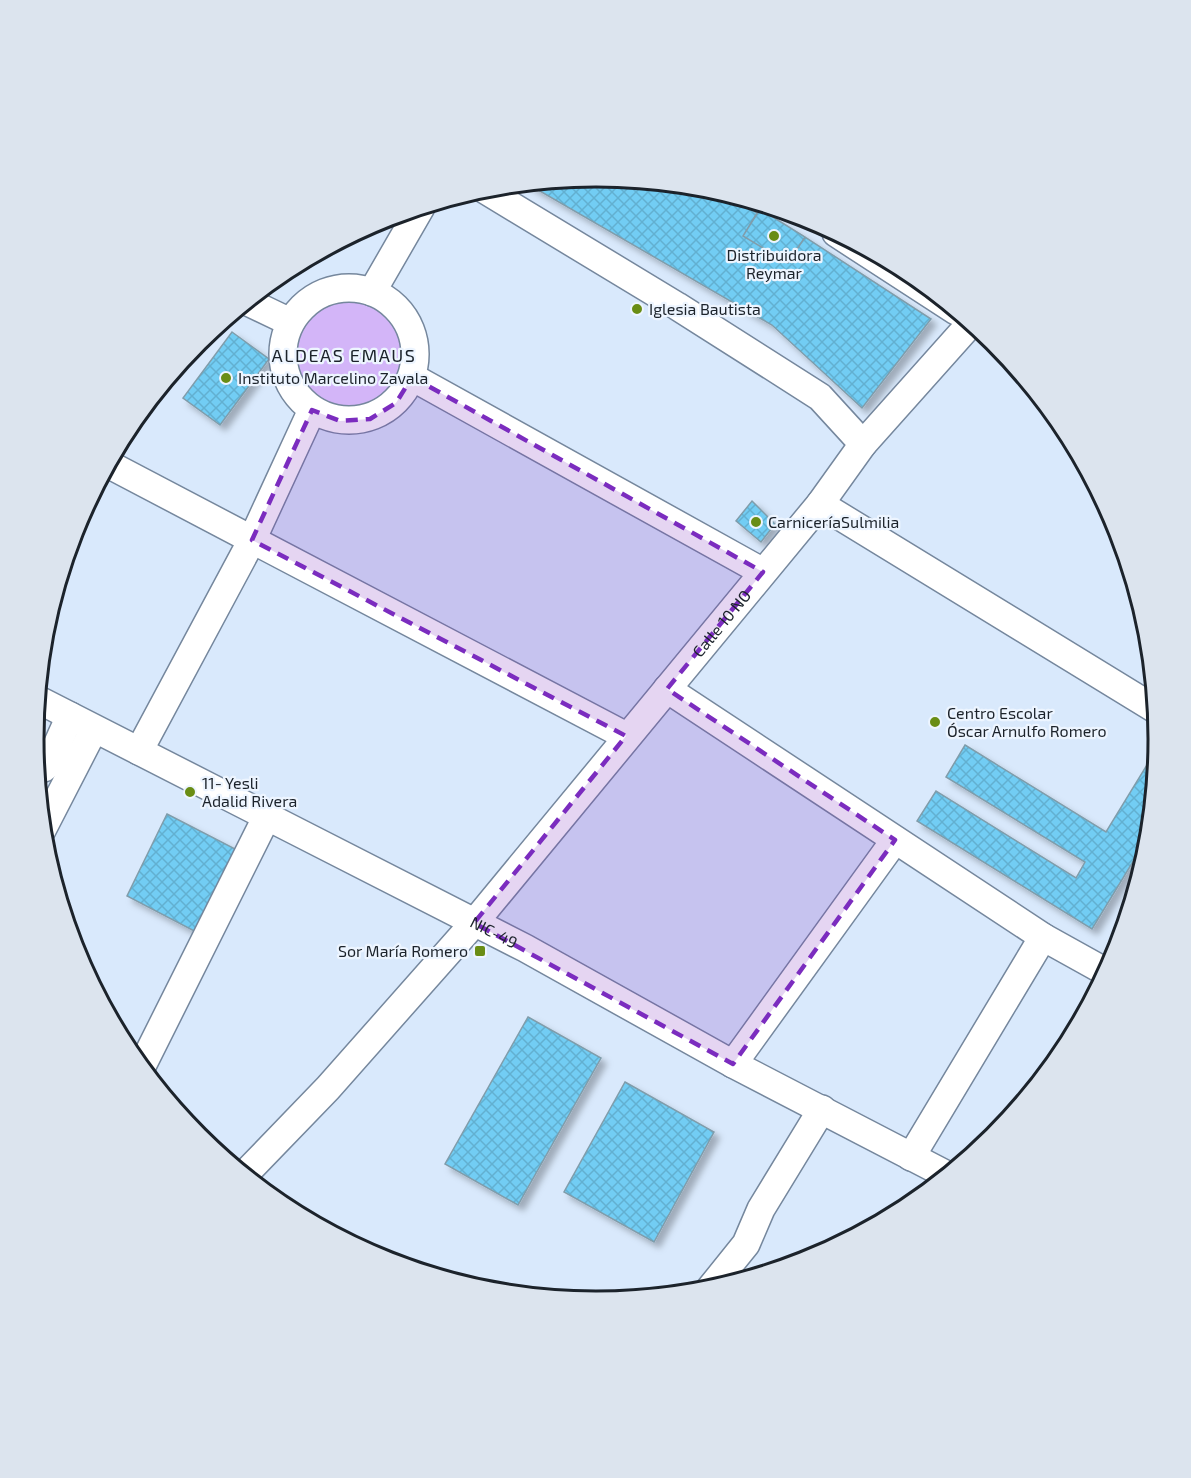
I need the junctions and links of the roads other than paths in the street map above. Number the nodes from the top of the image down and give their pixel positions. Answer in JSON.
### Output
{"nodes":[{"id":1,"x":496,"y":197,"type":"edge"},
{"id":2,"x":415,"y":217,"type":"edge"},
{"id":3,"x":372,"y":292,"type":"junction"},
{"id":4,"x":254,"y":306,"type":"edge"},
{"id":5,"x":290,"y":322,"type":"junction"},
{"id":6,"x":965,"y":330,"type":"edge"},
{"id":7,"x":412,"y":377,"type":"junction"},
{"id":8,"x":312,"y":410,"type":"junction"},
{"id":9,"x":863,"y":444,"type":"junction"},
{"id":10,"x":115,"y":467,"type":"edge"},
{"id":11,"x":820,"y":504,"type":"junction"},
{"id":12,"x":252,"y":540,"type":"junction"},
{"id":13,"x":763,"y":572,"type":"junction"},
{"id":14,"x":667,"y":689,"type":"junction"},
{"id":15,"x":45,"y":703,"type":"edge"},
{"id":16,"x":1146,"y":704,"type":"edge"},
{"id":17,"x":70,"y":716,"type":"junction"},
{"id":18,"x":94,"y":729,"type":"junction"},
{"id":19,"x":626,"y":736,"type":"junction"},
{"id":20,"x":139,"y":751,"type":"junction"},
{"id":21,"x":45,"y":767,"type":"edge"},
{"id":22,"x":267,"y":816,"type":"junction"},
{"id":23,"x":49,"y":817,"type":"edge"},
{"id":24,"x":895,"y":840,"type":"junction"},
{"id":25,"x":474,"y":923,"type":"junction"},
{"id":26,"x":1043,"y":937,"type":"junction"},
{"id":27,"x":1098,"y":967,"type":"edge"},
{"id":28,"x":146,"y":1058,"type":"edge"},
{"id":29,"x":733,"y":1064,"type":"junction"},
{"id":30,"x":822,"y":1109,"type":"junction"},
{"id":31,"x":911,"y":1157,"type":"junction"},
{"id":32,"x":250,"y":1169,"type":"edge"},
{"id":33,"x":939,"y":1171,"type":"edge"},
{"id":34,"x":720,"y":1276,"type":"edge"}],
"edges":[{"from":1,"to":9,"type":"street"},
{"from":2,"to":3,"type":"street"},
{"from":3,"to":5,"type":"street"},
{"from":3,"to":7,"type":"street"},
{"from":4,"to":5,"type":"street"},
{"from":5,"to":8,"type":"street"},
{"from":6,"to":9,"type":"street","name":"Calle 10 NO"},
{"from":7,"to":8,"type":"street"},
{"from":7,"to":13,"type":"street"},
{"from":8,"to":12,"type":"street"},
{"from":9,"to":11,"type":"street","name":"Calle 10 NO"},
{"from":10,"to":12,"type":"street"},
{"from":11,"to":13,"type":"street","name":"Calle 10 NO"},
{"from":11,"to":16,"type":"street"},
{"from":12,"to":19,"type":"street"},
{"from":12,"to":20,"type":"street"},
{"from":13,"to":14,"type":"street","name":"Calle 10 NO"},
{"from":14,"to":19,"type":"street","name":"Calle 10 NO"},
{"from":14,"to":24,"type":"street"},
{"from":15,"to":17,"type":"street","name":"NIC-49","number":"NIC-49"},
{"from":17,"to":18,"type":"street","name":"NIC-49","number":"NIC-49"},
{"from":17,"to":21,"type":"street"},
{"from":18,"to":20,"type":"street","name":"NIC-49","number":"NIC-49"},
{"from":18,"to":23,"type":"street"},
{"from":19,"to":25,"type":"street","name":"Calle 10 NO"},
{"from":20,"to":22,"type":"street","name":"NIC-49","number":"NIC-49"},
{"from":22,"to":25,"type":"street","name":"NIC-49","number":"NIC-49"},
{"from":22,"to":28,"type":"street"},
{"from":24,"to":26,"type":"street"},
{"from":24,"to":29,"type":"street"},
{"from":25,"to":29,"type":"street","name":"NIC-49","number":"NIC-49"},
{"from":25,"to":32,"type":"street","name":"Calle 10 NO"},
{"from":26,"to":27,"type":"street"},
{"from":26,"to":31,"type":"street"},
{"from":29,"to":30,"type":"street","name":"NIC-49","number":"NIC-49"},
{"from":30,"to":31,"type":"street","name":"NIC-49","number":"NIC-49"},
{"from":30,"to":34,"type":"street"},
{"from":31,"to":33,"type":"street","name":"NIC-49","number":"NIC-49"}]}
